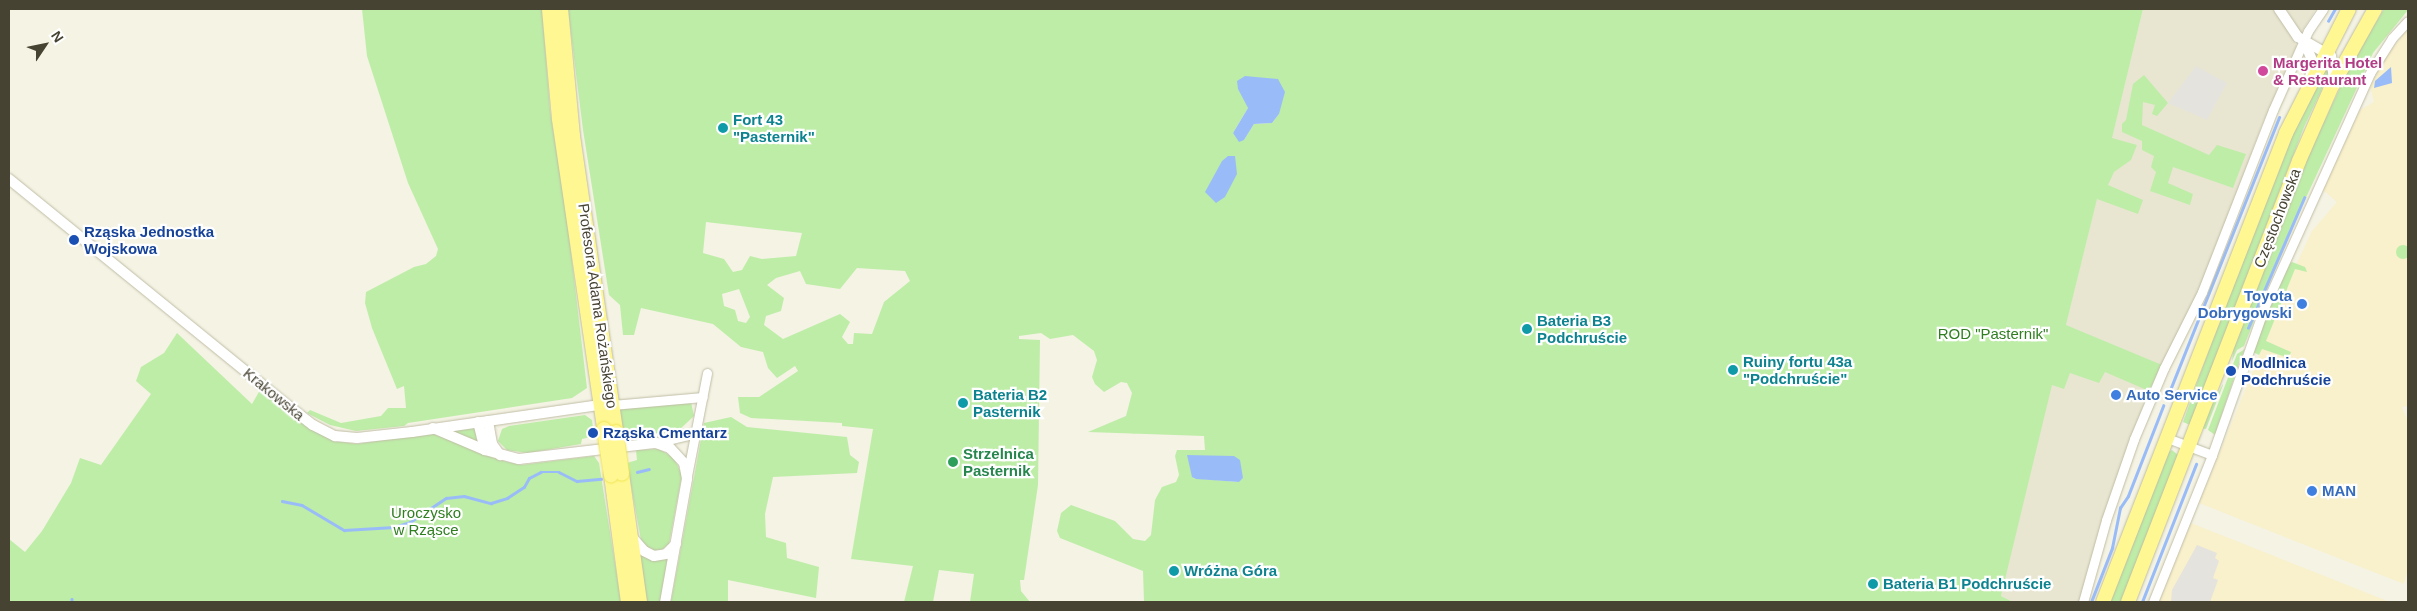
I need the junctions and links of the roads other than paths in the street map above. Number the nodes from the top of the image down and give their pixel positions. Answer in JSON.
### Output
{"nodes":[{"id":1,"x":549,"y":9,"type":"edge"},
{"id":2,"x":561,"y":9,"type":"edge"},
{"id":3,"x":2279,"y":9,"type":"edge"},
{"id":4,"x":2323,"y":9,"type":"edge"},
{"id":5,"x":2349,"y":9,"type":"edge"},
{"id":6,"x":2375,"y":9,"type":"edge"},
{"id":7,"x":2408,"y":20,"type":"edge"},
{"id":8,"x":2304,"y":41,"type":"junction"},
{"id":9,"x":2325,"y":51,"type":"junction"},
{"id":10,"x":2310,"y":82,"type":"junction"},
{"id":11,"x":2332,"y":86,"type":"junction"},
{"id":12,"x":9,"y":178,"type":"edge"},
{"id":13,"x":707,"y":373,"type":"dead end"},
{"id":14,"x":703,"y":397,"type":"junction"},
{"id":15,"x":606,"y":405,"type":"junction"},
{"id":16,"x":483,"y":422,"type":"junction"},
{"id":17,"x":433,"y":428,"type":"junction"},
{"id":18,"x":696,"y":433,"type":"junction"},
{"id":19,"x":2167,"y":438,"type":"junction"},
{"id":20,"x":656,"y":443,"type":"junction"},
{"id":21,"x":2188,"y":447,"type":"junction"},
{"id":22,"x":485,"y":450,"type":"junction"},
{"id":23,"x":2212,"y":454,"type":"junction"},
{"id":24,"x":501,"y":455,"type":"junction"},
{"id":25,"x":617,"y":474,"type":"junction"},
{"id":26,"x":687,"y":479,"type":"junction"},
{"id":27,"x":630,"y":534,"type":"junction"},
{"id":28,"x":676,"y":543,"type":"junction"},
{"id":29,"x":628,"y":602,"type":"edge"},
{"id":30,"x":640,"y":602,"type":"edge"},
{"id":31,"x":665,"y":602,"type":"edge"},
{"id":32,"x":2083,"y":602,"type":"edge"},
{"id":33,"x":2103,"y":602,"type":"edge"},
{"id":34,"x":2128,"y":602,"type":"edge"},
{"id":35,"x":2153,"y":602,"type":"edge"}],
"edges":[{"from":1,"to":15,"type":"main road","name":"Profesora Adama Rożańskiego"},
{"from":2,"to":15,"type":"main road","name":"Profesora Adama Rożańskiego"},
{"from":3,"to":8,"type":"street"},
{"from":4,"to":8,"type":"street"},
{"from":5,"to":9,"type":"main road","name":"Częstochowska"},
{"from":6,"to":11,"type":"main road","name":"Częstochowska"},
{"from":7,"to":23,"type":"street"},
{"from":8,"to":9,"type":"street"},
{"from":8,"to":10,"type":"street"},
{"from":8,"to":32,"type":"street"},
{"from":9,"to":10,"type":"main road","name":"Częstochowska"},
{"from":9,"to":11,"type":"street"},
{"from":10,"to":19,"type":"main road","name":"Częstochowska"},
{"from":11,"to":21,"type":"main road","name":"Częstochowska"},
{"from":12,"to":17,"type":"street","name":"Krakowska"},
{"from":13,"to":14,"type":"street"},
{"from":14,"to":15,"type":"street"},
{"from":14,"to":18,"type":"street"},
{"from":15,"to":16,"type":"street","name":"Krakowska"},
{"from":15,"to":25,"type":"main road","name":"Profesora Adama Rożańskiego","bridge":true},
{"from":16,"to":17,"type":"street","name":"Krakowska"},
{"from":16,"to":22,"type":"street"},
{"from":16,"to":24,"type":"street"},
{"from":17,"to":22,"type":"street"},
{"from":18,"to":20,"type":"street"},
{"from":18,"to":26,"type":"street"},
{"from":19,"to":21,"type":"street"},
{"from":19,"to":33,"type":"main road","name":"Częstochowska"},
{"from":20,"to":24,"type":"street"},
{"from":20,"to":26,"type":"street"},
{"from":21,"to":23,"type":"street"},
{"from":21,"to":34,"type":"main road","name":"Częstochowska"},
{"from":22,"to":24,"type":"street"},
{"from":23,"to":35,"type":"street"},
{"from":25,"to":27,"type":"main road","name":"Profesora Adama Rożańskiego"},
{"from":25,"to":29,"type":"main road","name":"Profesora Adama Rożańskiego"},
{"from":26,"to":28,"type":"street"},
{"from":27,"to":28,"type":"street"},
{"from":27,"to":30,"type":"main road","name":"Profesora Adama Rożańskiego"},
{"from":28,"to":31,"type":"street"}]}
